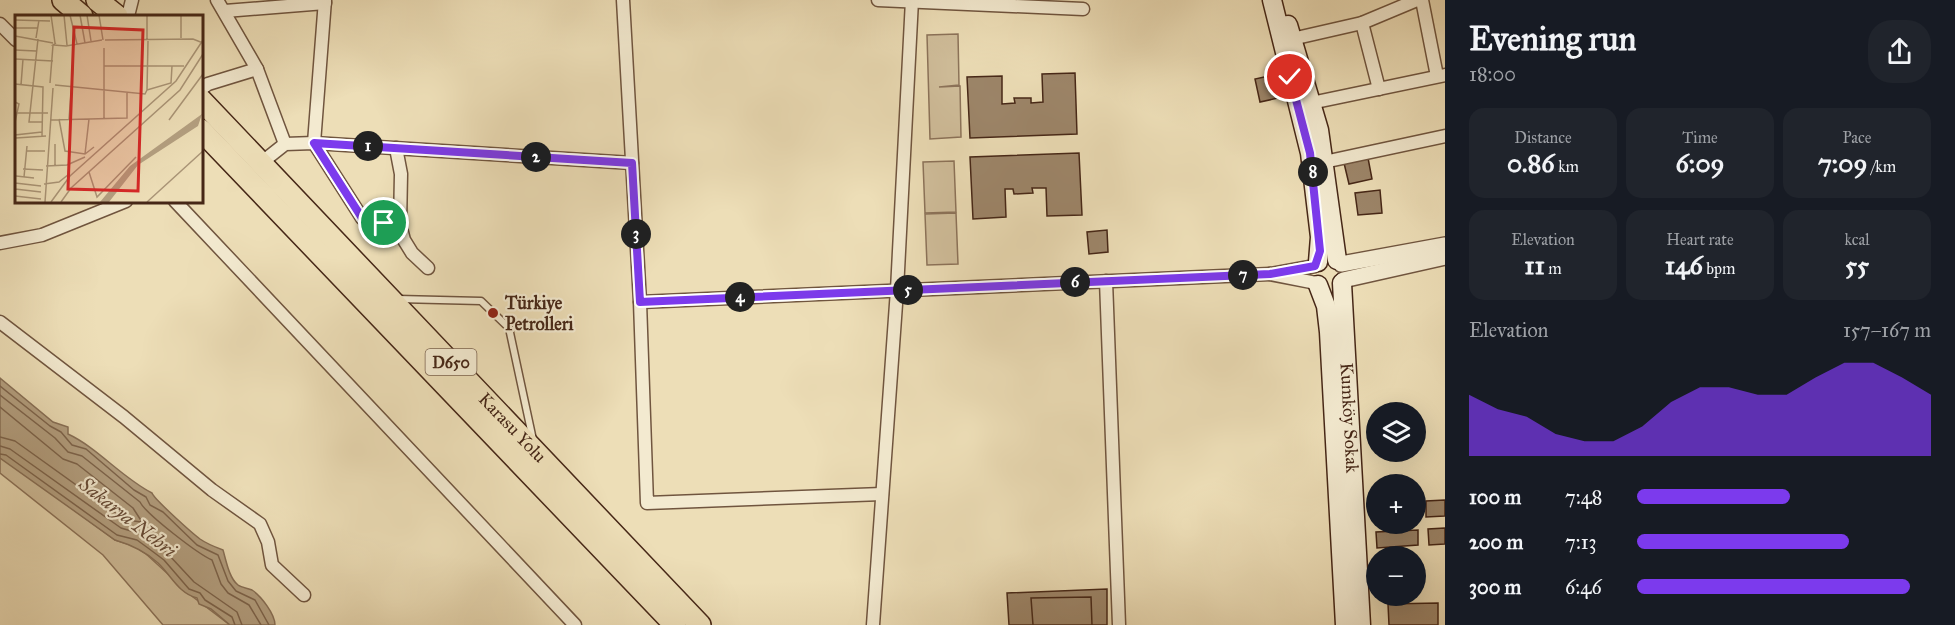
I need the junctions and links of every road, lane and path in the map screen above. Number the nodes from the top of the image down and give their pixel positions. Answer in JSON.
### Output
{"nodes":[{"id":1,"x":63,"y":0,"type":"edge"},
{"id":2,"x":97,"y":0,"type":"edge"},
{"id":3,"x":132,"y":0,"type":"edge"},
{"id":4,"x":217,"y":0,"type":"edge"},
{"id":5,"x":623,"y":0,"type":"edge"},
{"id":6,"x":879,"y":0,"type":"edge"},
{"id":7,"x":1272,"y":0,"type":"edge"},
{"id":8,"x":1282,"y":0,"type":"edge"},
{"id":9,"x":1417,"y":0,"type":"edge"},
{"id":10,"x":1422,"y":0,"type":"edge"},
{"id":11,"x":912,"y":1,"type":"edge"},
{"id":12,"x":325,"y":2,"type":"edge"},
{"id":13,"x":1083,"y":9,"type":"dead end"},
{"id":14,"x":225,"y":11,"type":"junction"},
{"id":15,"x":81,"y":15,"type":"edge"},
{"id":16,"x":116,"y":15,"type":"edge"},
{"id":17,"x":128,"y":15,"type":"edge"},
{"id":18,"x":1362,"y":23,"type":"junction"},
{"id":19,"x":0,"y":24,"type":"edge"},
{"id":20,"x":15,"y":39,"type":"edge"},
{"id":21,"x":1292,"y":39,"type":"junction"},
{"id":22,"x":257,"y":69,"type":"junction"},
{"id":23,"x":1441,"y":76,"type":"edge"},
{"id":24,"x":202,"y":88,"type":"edge"},
{"id":25,"x":1379,"y":89,"type":"junction"},
{"id":26,"x":202,"y":101,"type":"edge"},
{"id":27,"x":1311,"y":103,"type":"junction"},
{"id":28,"x":202,"y":131,"type":"edge"},
{"id":29,"x":1445,"y":136,"type":"edge"},
{"id":30,"x":314,"y":143,"type":"junction"},
{"id":31,"x":285,"y":144,"type":"junction"},
{"id":32,"x":396,"y":148,"type":"junction"},
{"id":33,"x":1324,"y":162,"type":"junction"},
{"id":34,"x":261,"y":163,"type":"junction"},
{"id":35,"x":632,"y":163,"type":"junction"},
{"id":36,"x":124,"y":202,"type":"edge"},
{"id":37,"x":177,"y":202,"type":"edge"},
{"id":38,"x":384,"y":223,"type":"dead end"},
{"id":39,"x":0,"y":243,"type":"edge"},
{"id":40,"x":1445,"y":245,"type":"edge"},
{"id":41,"x":1445,"y":257,"type":"edge"},
{"id":42,"x":428,"y":268,"type":"dead end"},
{"id":43,"x":1341,"y":272,"type":"junction"},
{"id":44,"x":1270,"y":274,"type":"junction"},
{"id":45,"x":1317,"y":274,"type":"junction"},
{"id":46,"x":1106,"y":281,"type":"junction"},
{"id":47,"x":897,"y":290,"type":"junction"},
{"id":48,"x":391,"y":299,"type":"junction"},
{"id":49,"x":640,"y":302,"type":"junction"},
{"id":50,"x":0,"y":322,"type":"edge"},
{"id":51,"x":535,"y":449,"type":"junction"},
{"id":52,"x":882,"y":494,"type":"junction"},
{"id":53,"x":304,"y":595,"type":"dead end"},
{"id":54,"x":575,"y":625,"type":"edge"},
{"id":55,"x":675,"y":625,"type":"edge"},
{"id":56,"x":700,"y":625,"type":"edge"},
{"id":57,"x":873,"y":625,"type":"edge"},
{"id":58,"x":1119,"y":625,"type":"edge"},
{"id":59,"x":1345,"y":625,"type":"edge"},
{"id":60,"x":1361,"y":625,"type":"edge"}],
"edges":[{"from":1,"to":15,"type":"highway"},
{"from":2,"to":16,"type":"highway"},
{"from":3,"to":17,"type":"street"},
{"from":4,"to":14,"type":"street"},
{"from":5,"to":35,"type":"street"},
{"from":6,"to":11,"type":"street"},
{"from":7,"to":45,"type":"main road","name":"Kumköy Sokak"},
{"from":8,"to":21,"type":"main road","name":"Kumköy Sokak"},
{"from":9,"to":18,"type":"street"},
{"from":10,"to":23,"type":"street"},
{"from":11,"to":13,"type":"street"},
{"from":11,"to":47,"type":"street"},
{"from":12,"to":14,"type":"street"},
{"from":12,"to":30,"type":"street"},
{"from":14,"to":22,"type":"street"},
{"from":18,"to":21,"type":"street"},
{"from":18,"to":25,"type":"street"},
{"from":19,"to":20,"type":"street"},
{"from":21,"to":27,"type":"main road","name":"Kumköy Sokak"},
{"from":22,"to":24,"type":"street"},
{"from":22,"to":31,"type":"street"},
{"from":23,"to":25,"type":"street"},
{"from":25,"to":27,"type":"street"},
{"from":26,"to":34,"type":"highway","name":"Karasu Yolu","number":"D650"},
{"from":27,"to":33,"type":"main road","name":"Kumköy Sokak"},
{"from":28,"to":55,"type":"highway"},
{"from":29,"to":33,"type":"street"},
{"from":30,"to":31,"type":"street"},
{"from":30,"to":32,"type":"street"},
{"from":30,"to":38,"type":"street"},
{"from":31,"to":34,"type":"street"},
{"from":32,"to":35,"type":"street"},
{"from":32,"to":42,"type":"street"},
{"from":33,"to":43,"type":"main road","name":"Kumköy Sokak"},
{"from":34,"to":48,"type":"highway","name":"Karasu Yolu","number":"D650"},
{"from":35,"to":49,"type":"street"},
{"from":36,"to":39,"type":"street"},
{"from":37,"to":54,"type":"street"},
{"from":40,"to":43,"type":"street"},
{"from":41,"to":43,"type":"street"},
{"from":43,"to":45,"type":"main road"},
{"from":43,"to":45,"type":"main road"},
{"from":43,"to":60,"type":"main road","name":"Kumköy Sokak"},
{"from":44,"to":45,"type":"street"},
{"from":44,"to":45,"type":"street"},
{"from":44,"to":46,"type":"street"},
{"from":45,"to":59,"type":"main road","name":"Kumköy Sokak"},
{"from":46,"to":47,"type":"street"},
{"from":46,"to":58,"type":"street"},
{"from":47,"to":49,"type":"street"},
{"from":47,"to":52,"type":"street"},
{"from":48,"to":51,"type":"highway","name":"Karasu Yolu","number":"D650"},
{"from":48,"to":51,"type":"lane"},
{"from":49,"to":52,"type":"street"},
{"from":50,"to":53,"type":"street"},
{"from":51,"to":56,"type":"highway","name":"Karasu Yolu","number":"D650"},
{"from":52,"to":57,"type":"street"}]}
